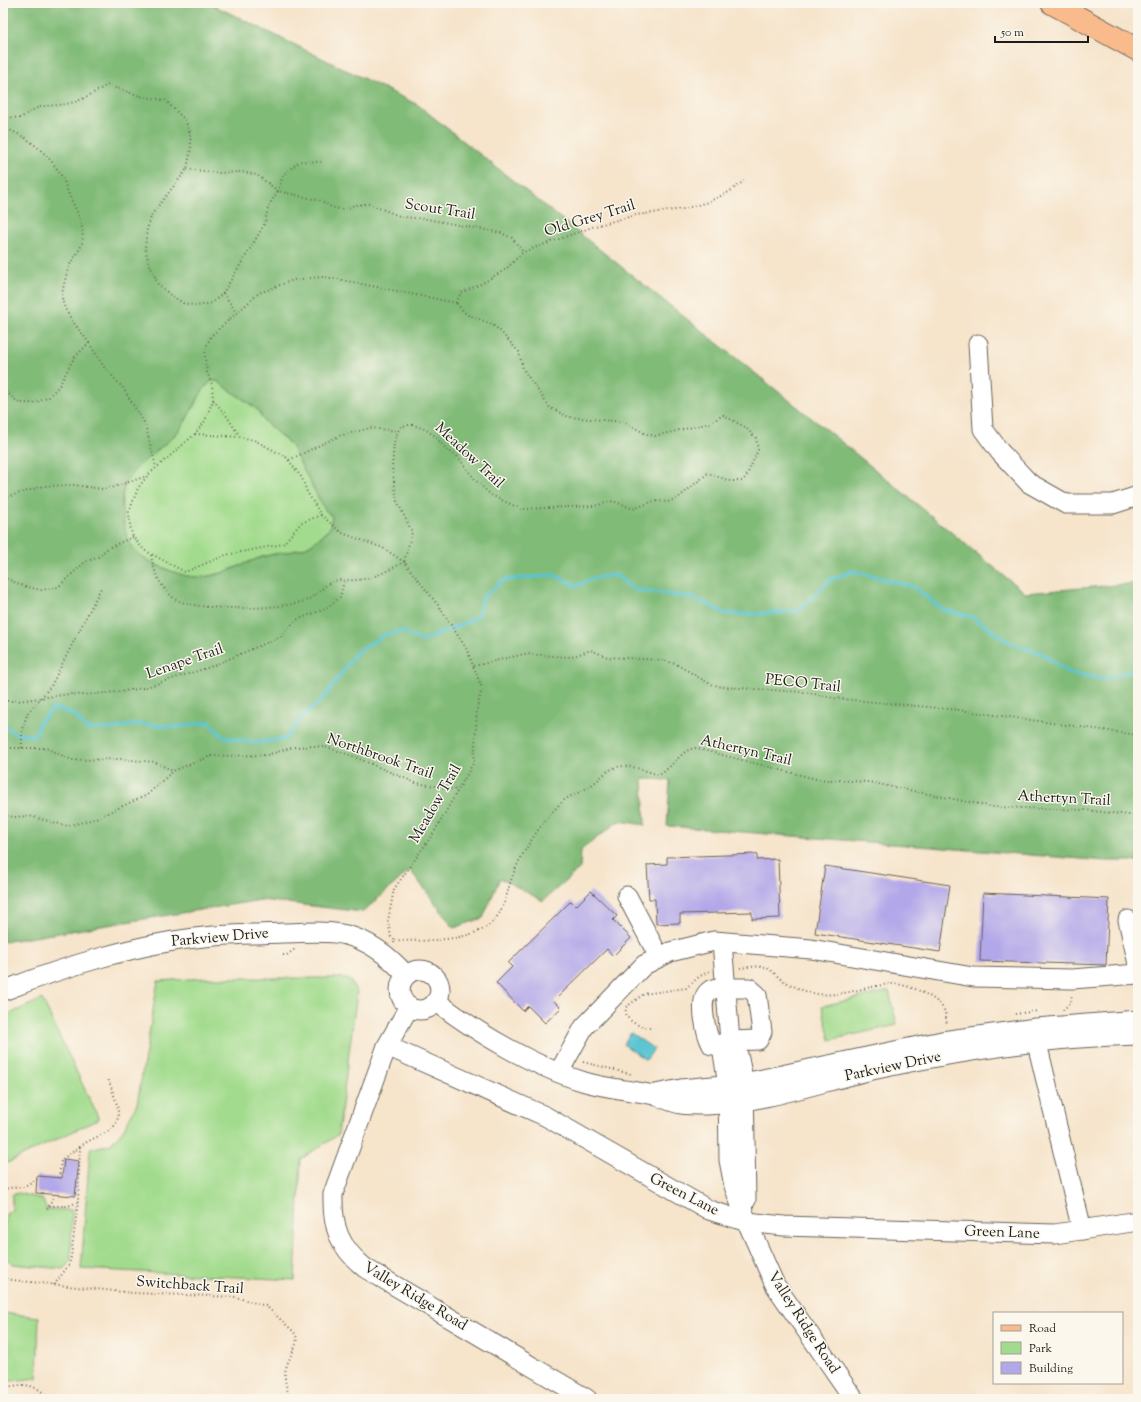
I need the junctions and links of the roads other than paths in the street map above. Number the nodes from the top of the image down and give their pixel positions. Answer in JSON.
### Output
{"nodes":[{"id":1,"x":1052,"y":3,"type":"edge"},
{"id":2,"x":1138,"y":50,"type":"edge"},
{"id":3,"x":978,"y":344,"type":"dead end"},
{"id":4,"x":1138,"y":496,"type":"edge"},
{"id":5,"x":627,"y":896,"type":"dead end"},
{"id":6,"x":1128,"y":920,"type":"dead end"},
{"id":7,"x":722,"y":942,"type":"junction"},
{"id":8,"x":659,"y":957,"type":"junction"},
{"id":9,"x":1138,"y":964,"type":"edge"},
{"id":10,"x":1138,"y":974,"type":"edge"},
{"id":11,"x":406,"y":975,"type":"junction"},
{"id":12,"x":725,"y":988,"type":"junction"},
{"id":13,"x":3,"y":991,"type":"edge"},
{"id":14,"x":436,"y":1001,"type":"junction"},
{"id":15,"x":409,"y":1007,"type":"junction"},
{"id":16,"x":1138,"y":1020,"type":"edge"},
{"id":17,"x":1138,"y":1035,"type":"edge"},
{"id":18,"x":1035,"y":1036,"type":"junction"},
{"id":19,"x":730,"y":1041,"type":"junction"},
{"id":20,"x":387,"y":1046,"type":"junction"},
{"id":21,"x":559,"y":1072,"type":"junction"},
{"id":22,"x":737,"y":1093,"type":"junction"},
{"id":23,"x":1138,"y":1221,"type":"edge"},
{"id":24,"x":747,"y":1222,"type":"junction"},
{"id":25,"x":1082,"y":1230,"type":"junction"},
{"id":26,"x":587,"y":1399,"type":"edge"},
{"id":27,"x":854,"y":1399,"type":"edge"}],
"edges":[{"from":1,"to":2,"type":"main road"},
{"from":3,"to":4,"type":"street"},
{"from":5,"to":8,"type":"street"},
{"from":6,"to":9,"type":"street"},
{"from":7,"to":8,"type":"street"},
{"from":7,"to":10,"type":"street"},
{"from":7,"to":12,"type":"street"},
{"from":8,"to":21,"type":"street"},
{"from":11,"to":13,"type":"street","name":"Parkview Drive"},
{"from":11,"to":14,"type":"street"},
{"from":11,"to":15,"type":"street"},
{"from":12,"to":19,"type":"street"},
{"from":12,"to":19,"type":"street"},
{"from":14,"to":15,"type":"street"},
{"from":14,"to":21,"type":"street","name":"Parkview Drive"},
{"from":15,"to":20,"type":"street","name":"Valley Ridge Road"},
{"from":16,"to":18,"type":"street","name":"Parkview Drive"},
{"from":17,"to":18,"type":"street","name":"Parkview Drive"},
{"from":18,"to":22,"type":"street","name":"Parkview Drive"},
{"from":18,"to":25,"type":"street"},
{"from":19,"to":22,"type":"street","name":"Valley Ridge Road"},
{"from":20,"to":24,"type":"street","name":"Green Lane"},
{"from":20,"to":26,"type":"street","name":"Valley Ridge Road"},
{"from":21,"to":22,"type":"street","name":"Parkview Drive"},
{"from":22,"to":24,"type":"street","name":"Valley Ridge Road"},
{"from":23,"to":25,"type":"street","name":"Green Lane"},
{"from":24,"to":25,"type":"street","name":"Green Lane"},
{"from":24,"to":27,"type":"street","name":"Valley Ridge Road"}]}
